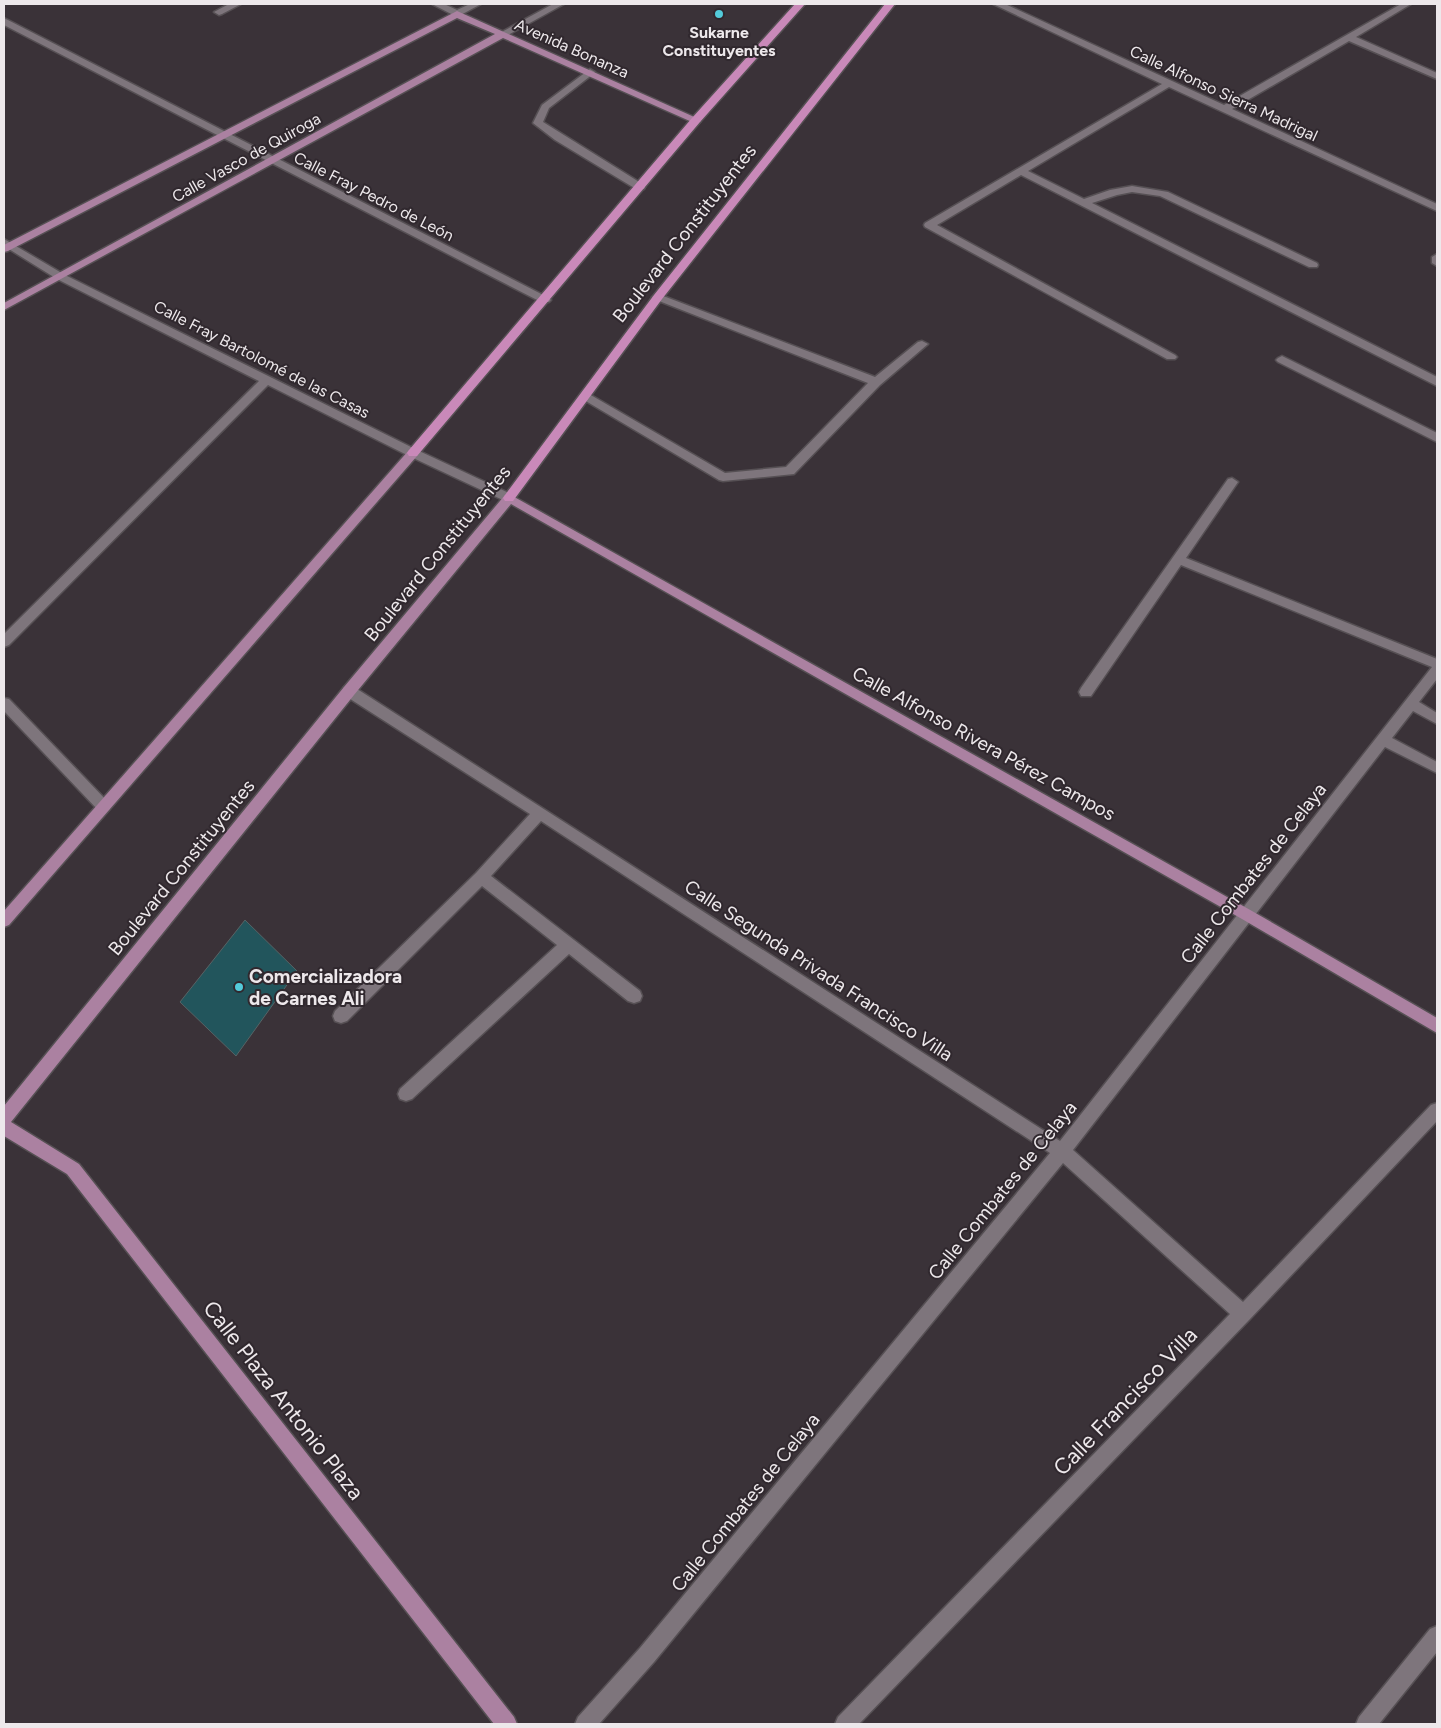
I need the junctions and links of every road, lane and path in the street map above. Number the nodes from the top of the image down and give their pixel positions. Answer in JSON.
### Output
{"nodes":[{"id":1,"x":236,"y":4,"type":"edge"},
{"id":2,"x":437,"y":4,"type":"edge"},
{"id":3,"x":476,"y":4,"type":"edge"},
{"id":4,"x":559,"y":4,"type":"edge"},
{"id":5,"x":800,"y":4,"type":"edge"},
{"id":6,"x":890,"y":4,"type":"edge"},
{"id":7,"x":998,"y":4,"type":"edge"},
{"id":8,"x":1407,"y":4,"type":"edge"},
{"id":9,"x":219,"y":12,"type":"dead end"},
{"id":10,"x":457,"y":14,"type":"junction"},
{"id":11,"x":4,"y":21,"type":"edge"},
{"id":12,"x":503,"y":34,"type":"junction"},
{"id":13,"x":1347,"y":37,"type":"junction"},
{"id":14,"x":590,"y":72,"type":"junction"},
{"id":15,"x":1437,"y":76,"type":"edge"},
{"id":16,"x":1168,"y":84,"type":"junction"},
{"id":17,"x":1224,"y":109,"type":"junction"},
{"id":18,"x":696,"y":120,"type":"junction"},
{"id":19,"x":224,"y":135,"type":"junction"},
{"id":20,"x":272,"y":161,"type":"junction"},
{"id":21,"x":1020,"y":171,"type":"junction"},
{"id":22,"x":640,"y":186,"type":"junction"},
{"id":23,"x":1083,"y":203,"type":"junction"},
{"id":24,"x":1437,"y":208,"type":"edge"},
{"id":25,"x":6,"y":245,"type":"edge"},
{"id":26,"x":1437,"y":258,"type":"edge"},
{"id":27,"x":1437,"y":263,"type":"edge"},
{"id":28,"x":1313,"y":265,"type":"dead end"},
{"id":29,"x":61,"y":277,"type":"junction"},
{"id":30,"x":658,"y":297,"type":"junction"},
{"id":31,"x":545,"y":300,"type":"junction"},
{"id":32,"x":4,"y":307,"type":"edge"},
{"id":33,"x":922,"y":344,"type":"dead end"},
{"id":34,"x":1171,"y":357,"type":"dead end"},
{"id":35,"x":1282,"y":360,"type":"dead end"},
{"id":36,"x":267,"y":380,"type":"junction"},
{"id":37,"x":876,"y":382,"type":"junction"},
{"id":38,"x":1437,"y":382,"type":"edge"},
{"id":39,"x":584,"y":397,"type":"junction"},
{"id":40,"x":1437,"y":438,"type":"edge"},
{"id":41,"x":413,"y":453,"type":"junction"},
{"id":42,"x":1232,"y":482,"type":"dead end"},
{"id":43,"x":509,"y":498,"type":"junction"},
{"id":44,"x":1180,"y":560,"type":"junction"},
{"id":45,"x":4,"y":642,"type":"edge"},
{"id":46,"x":1437,"y":664,"type":"edge"},
{"id":47,"x":1437,"y":670,"type":"edge"},
{"id":48,"x":349,"y":691,"type":"junction"},
{"id":49,"x":1086,"y":692,"type":"dead end"},
{"id":50,"x":4,"y":703,"type":"edge"},
{"id":51,"x":1411,"y":704,"type":"junction"},
{"id":52,"x":1437,"y":719,"type":"edge"},
{"id":53,"x":1384,"y":740,"type":"junction"},
{"id":54,"x":1435,"y":762,"type":"edge"},
{"id":55,"x":103,"y":806,"type":"junction"},
{"id":56,"x":540,"y":813,"type":"junction"},
{"id":57,"x":481,"y":877,"type":"junction"},
{"id":58,"x":1247,"y":915,"type":"junction"},
{"id":59,"x":4,"y":921,"type":"edge"},
{"id":60,"x":569,"y":944,"type":"junction"},
{"id":61,"x":634,"y":996,"type":"dead end"},
{"id":62,"x":341,"y":1016,"type":"dead end"},
{"id":63,"x":1437,"y":1026,"type":"edge"},
{"id":64,"x":406,"y":1094,"type":"dead end"},
{"id":65,"x":1437,"y":1110,"type":"edge"},
{"id":66,"x":4,"y":1118,"type":"edge"},
{"id":67,"x":4,"y":1127,"type":"edge"},
{"id":68,"x":1062,"y":1151,"type":"junction"},
{"id":69,"x":1243,"y":1314,"type":"junction"},
{"id":70,"x":1437,"y":1636,"type":"edge"},
{"id":71,"x":507,"y":1724,"type":"edge"},
{"id":72,"x":585,"y":1724,"type":"edge"},
{"id":73,"x":845,"y":1724,"type":"edge"},
{"id":74,"x":1366,"y":1724,"type":"edge"}],
"edges":[{"from":1,"to":9,"type":"street"},
{"from":2,"to":10,"type":"street","name":"Avenida Bonanza"},
{"from":3,"to":10,"type":"street"},
{"from":4,"to":12,"type":"street"},
{"from":5,"to":18,"type":"highway"},
{"from":6,"to":30,"type":"highway","name":"Boulevard Constituyentes"},
{"from":7,"to":16,"type":"street","name":"Calle Alfonso Sierra Madrigal"},
{"from":8,"to":13,"type":"street"},
{"from":10,"to":12,"type":"main road","name":"Avenida Bonanza"},
{"from":10,"to":19,"type":"main road","name":"Calle Vasco de Quiroga"},
{"from":11,"to":19,"type":"street","name":"Calle Fray Pedro de León"},
{"from":12,"to":14,"type":"main road","name":"Avenida Bonanza"},
{"from":12,"to":20,"type":"main road","name":"Calle Vasco de Quiroga"},
{"from":13,"to":15,"type":"street"},
{"from":13,"to":17,"type":"street"},
{"from":14,"to":18,"type":"main road","name":"Avenida Bonanza"},
{"from":14,"to":22,"type":"street"},
{"from":16,"to":17,"type":"street","name":"Calle Alfonso Sierra Madrigal"},
{"from":16,"to":21,"type":"street"},
{"from":17,"to":24,"type":"street","name":"Calle Alfonso Sierra Madrigal"},
{"from":18,"to":22,"type":"highway"},
{"from":19,"to":20,"type":"street","name":"Calle Fray Pedro de León"},
{"from":19,"to":25,"type":"main road","name":"Calle Vasco de Quiroga"},
{"from":20,"to":29,"type":"main road","name":"Calle Vasco de Quiroga"},
{"from":20,"to":31,"type":"street","name":"Calle Fray Pedro de León"},
{"from":21,"to":23,"type":"street"},
{"from":21,"to":34,"type":"street"},
{"from":22,"to":31,"type":"highway"},
{"from":23,"to":28,"type":"street"},
{"from":23,"to":38,"type":"street"},
{"from":25,"to":29,"type":"street","name":"Calle Fray Bartolomé de las Casas"},
{"from":26,"to":27,"type":"street"},
{"from":29,"to":32,"type":"main road","name":"Calle Vasco de Quiroga"},
{"from":29,"to":36,"type":"street","name":"Calle Fray Bartolomé de las Casas"},
{"from":30,"to":37,"type":"street"},
{"from":30,"to":39,"type":"highway","name":"Boulevard Constituyentes"},
{"from":31,"to":41,"type":"highway"},
{"from":33,"to":37,"type":"street"},
{"from":35,"to":40,"type":"street"},
{"from":36,"to":41,"type":"street","name":"Calle Fray Bartolomé de las Casas"},
{"from":36,"to":45,"type":"street"},
{"from":37,"to":39,"type":"street"},
{"from":39,"to":43,"type":"highway","name":"Boulevard Constituyentes"},
{"from":41,"to":43,"type":"street","name":"Calle Fray Bartolomé de las Casas"},
{"from":41,"to":55,"type":"main road"},
{"from":42,"to":44,"type":"street"},
{"from":43,"to":48,"type":"main road","name":"Boulevard Constituyentes"},
{"from":43,"to":58,"type":"main road","name":"Calle Alfonso Rivera Pérez Campos"},
{"from":44,"to":46,"type":"street"},
{"from":44,"to":49,"type":"street"},
{"from":47,"to":51,"type":"street","name":"Calle Combates de Celaya"},
{"from":48,"to":56,"type":"street","name":"Calle Segunda Privada Francisco Villa"},
{"from":48,"to":66,"type":"main road","name":"Boulevard Constituyentes"},
{"from":50,"to":55,"type":"street"},
{"from":51,"to":52,"type":"street"},
{"from":51,"to":53,"type":"street","name":"Calle Combates de Celaya"},
{"from":53,"to":54,"type":"street"},
{"from":53,"to":58,"type":"street","name":"Calle Combates de Celaya"},
{"from":55,"to":59,"type":"main road"},
{"from":56,"to":57,"type":"street"},
{"from":56,"to":68,"type":"street","name":"Calle Segunda Privada Francisco Villa"},
{"from":57,"to":60,"type":"street"},
{"from":57,"to":62,"type":"street"},
{"from":58,"to":63,"type":"main road","name":"Calle Alfonso Rivera Pérez Campos"},
{"from":58,"to":68,"type":"street","name":"Calle Combates de Celaya"},
{"from":60,"to":61,"type":"street"},
{"from":60,"to":64,"type":"street"},
{"from":65,"to":69,"type":"street","name":"Calle Francisco Villa"},
{"from":67,"to":71,"type":"main road","name":"Calle Plaza Antonio Plaza"},
{"from":68,"to":69,"type":"street","name":"Calle Segunda Privada Francisco Villa"},
{"from":68,"to":72,"type":"street","name":"Calle Combates de Celaya"},
{"from":69,"to":73,"type":"street","name":"Calle Francisco Villa"},
{"from":70,"to":74,"type":"street"}]}
